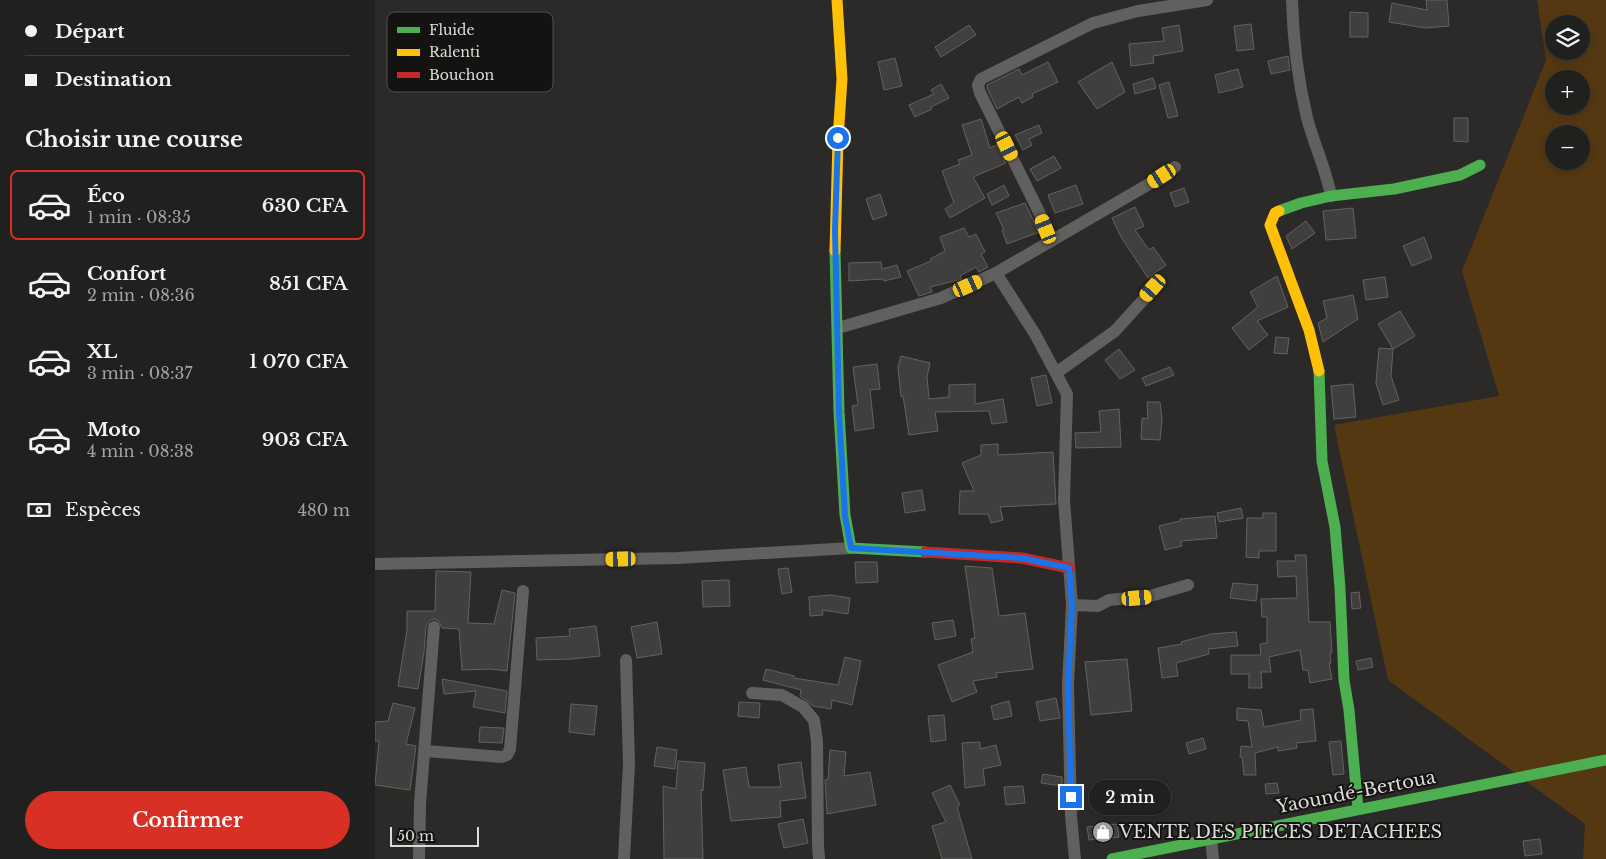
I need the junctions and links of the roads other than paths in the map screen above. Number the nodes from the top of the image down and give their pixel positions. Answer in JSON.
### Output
{"nodes":[{"id":1,"x":837,"y":0,"type":"edge"},
{"id":2,"x":1207,"y":0,"type":"edge"},
{"id":3,"x":1292,"y":0,"type":"edge"},
{"id":4,"x":1137,"y":6,"type":"edge"},
{"id":5,"x":1480,"y":165,"type":"dead end"},
{"id":6,"x":1175,"y":167,"type":"dead end"},
{"id":7,"x":1331,"y":196,"type":"junction"},
{"id":8,"x":1051,"y":241,"type":"junction"},
{"id":9,"x":996,"y":274,"type":"junction"},
{"id":10,"x":1153,"y":288,"type":"dead end"},
{"id":11,"x":838,"y":328,"type":"junction"},
{"id":12,"x":1056,"y":373,"type":"junction"},
{"id":13,"x":851,"y":548,"type":"junction"},
{"id":14,"x":375,"y":564,"type":"edge"},
{"id":15,"x":1069,"y":568,"type":"junction"},
{"id":16,"x":1188,"y":585,"type":"dead end"},
{"id":17,"x":523,"y":591,"type":"dead end"},
{"id":18,"x":1072,"y":605,"type":"junction"},
{"id":19,"x":434,"y":627,"type":"dead end"},
{"id":20,"x":626,"y":660,"type":"dead end"},
{"id":21,"x":752,"y":693,"type":"dead end"},
{"id":22,"x":425,"y":751,"type":"junction"},
{"id":23,"x":1606,"y":760,"type":"edge"},
{"id":24,"x":1358,"y":810,"type":"junction"},
{"id":25,"x":1211,"y":839,"type":"junction"},
{"id":26,"x":419,"y":859,"type":"edge"},
{"id":27,"x":624,"y":859,"type":"edge"},
{"id":28,"x":819,"y":859,"type":"edge"},
{"id":29,"x":1075,"y":859,"type":"edge"},
{"id":30,"x":1112,"y":859,"type":"edge"},
{"id":31,"x":1213,"y":859,"type":"edge"}],
"edges":[{"from":1,"to":11,"type":"main road"},
{"from":2,"to":4,"type":"street"},
{"from":3,"to":7,"type":"street"},
{"from":4,"to":8,"type":"street"},
{"from":5,"to":7,"type":"main road"},
{"from":6,"to":8,"type":"street"},
{"from":7,"to":24,"type":"main road"},
{"from":8,"to":9,"type":"street"},
{"from":9,"to":11,"type":"street"},
{"from":9,"to":12,"type":"street"},
{"from":10,"to":12,"type":"street"},
{"from":11,"to":13,"type":"main road"},
{"from":12,"to":15,"type":"street"},
{"from":13,"to":14,"type":"street"},
{"from":13,"to":15,"type":"main road"},
{"from":15,"to":18,"type":"street"},
{"from":16,"to":18,"type":"street"},
{"from":17,"to":22,"type":"street"},
{"from":18,"to":29,"type":"street"},
{"from":19,"to":22,"type":"street"},
{"from":20,"to":27,"type":"street"},
{"from":21,"to":28,"type":"street"},
{"from":22,"to":26,"type":"street"},
{"from":23,"to":24,"type":"main road","name":"Yaoundé-Bertoua"},
{"from":24,"to":25,"type":"main road","name":"Yaoundé-Bertoua"},
{"from":25,"to":30,"type":"main road","name":"Yaoundé-Bertoua"},
{"from":25,"to":31,"type":"street"}]}
